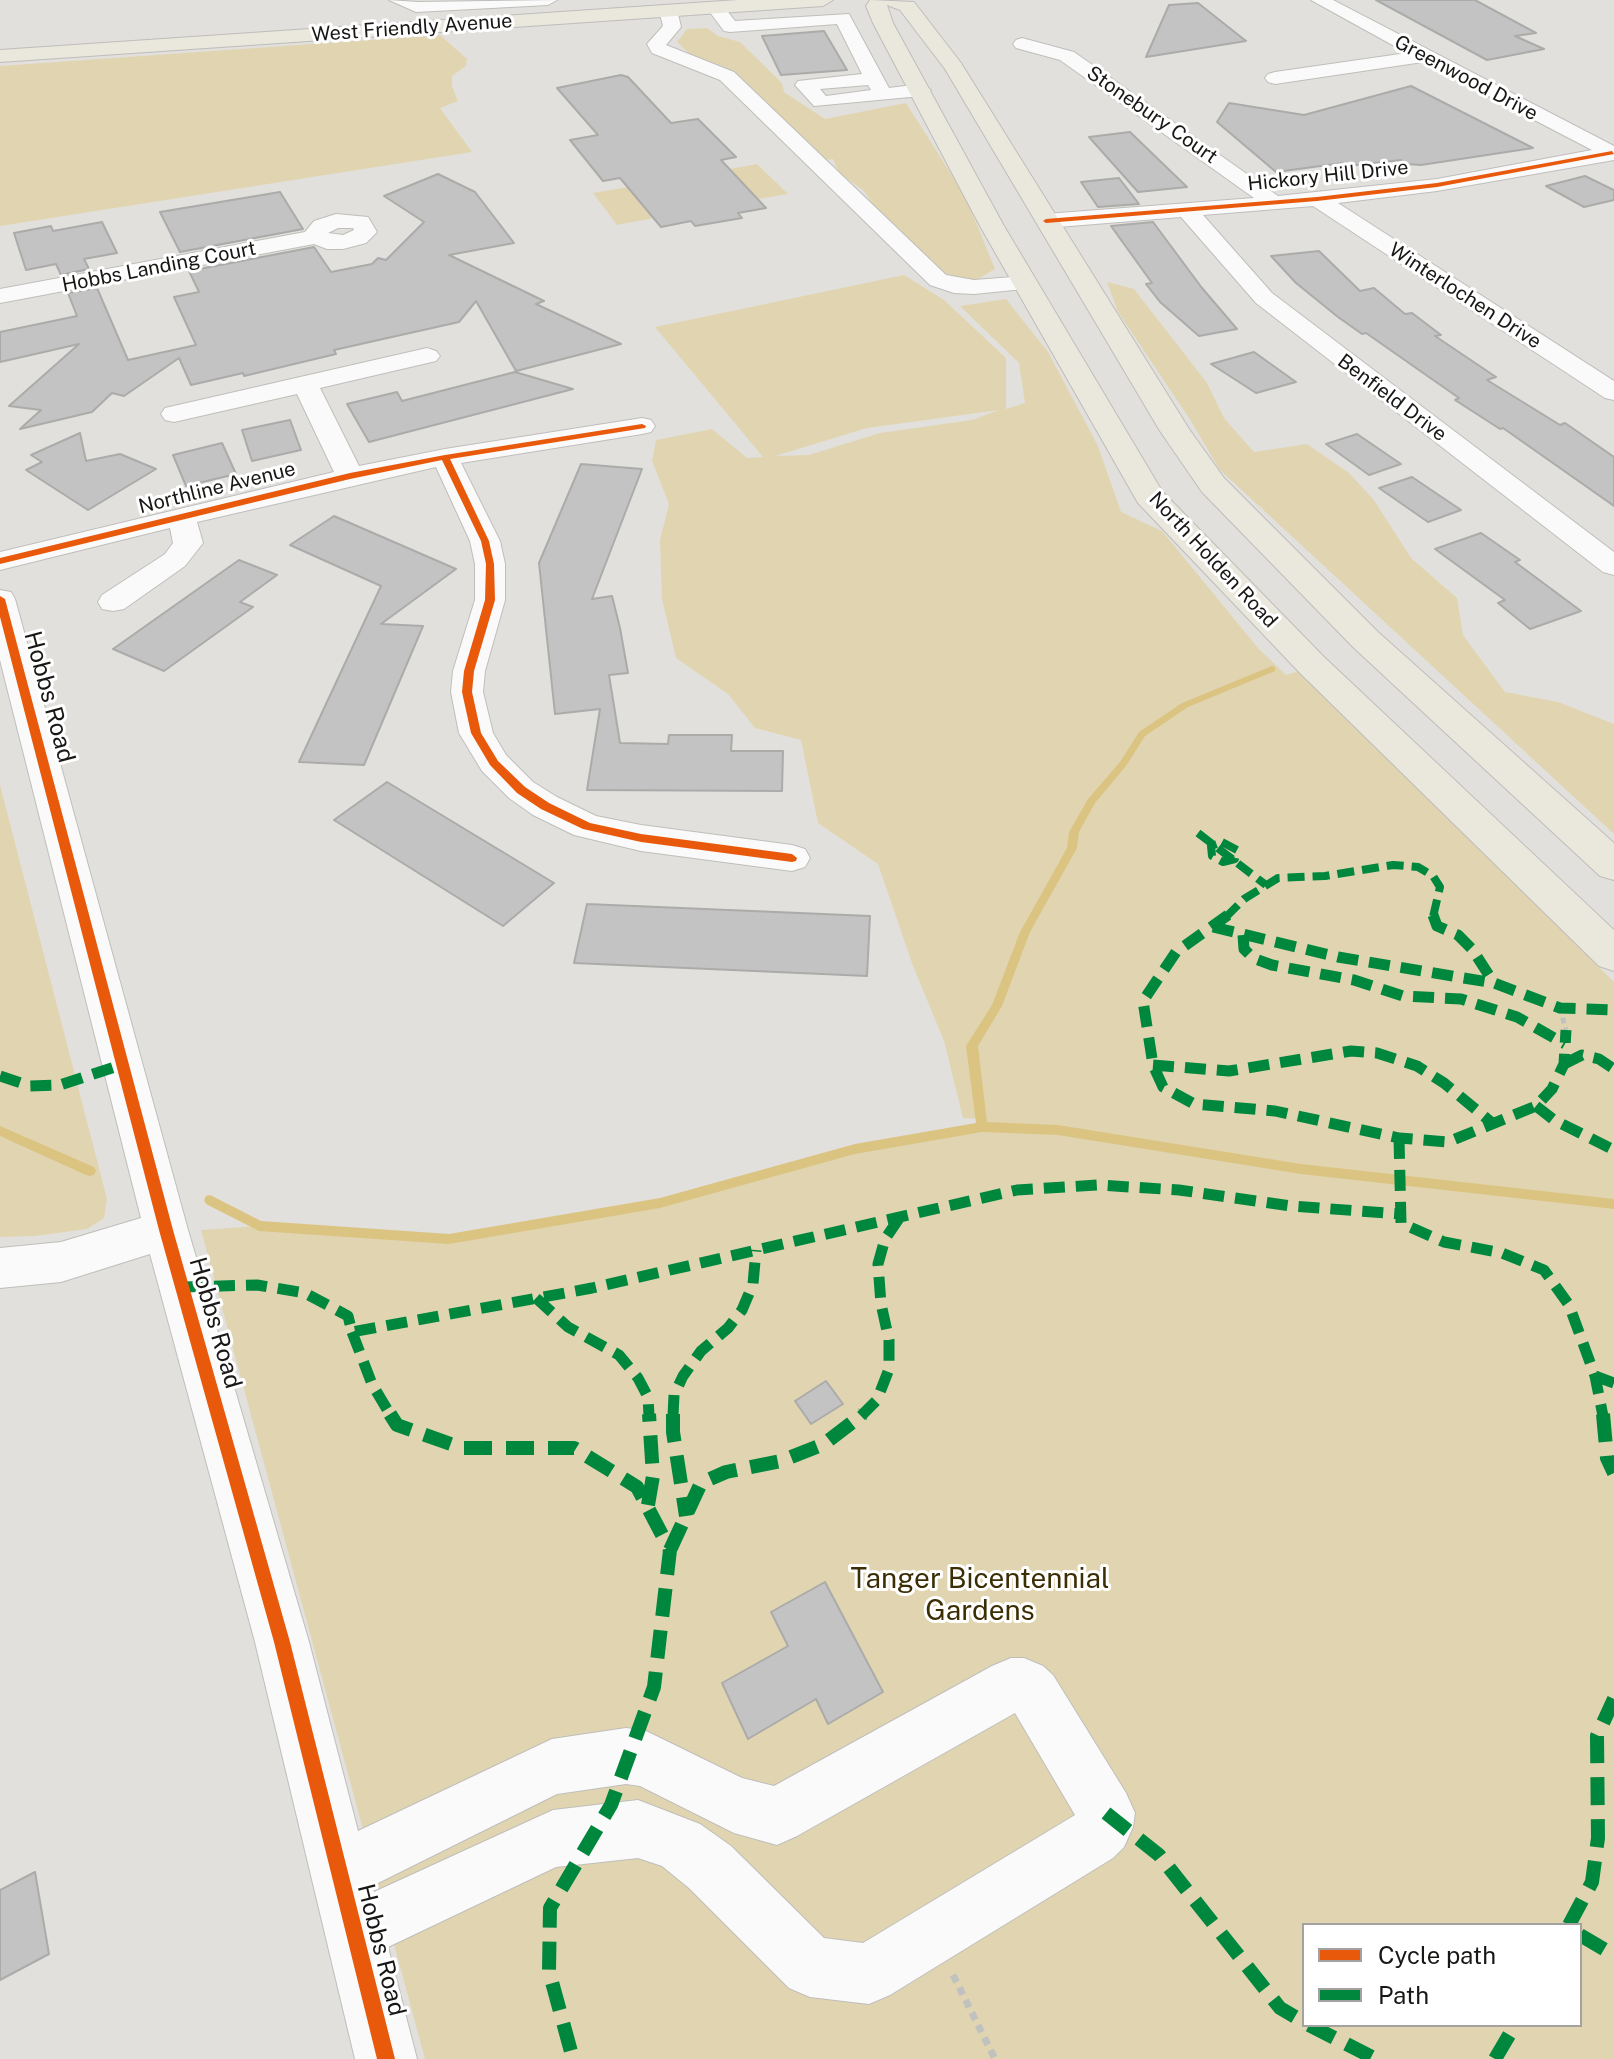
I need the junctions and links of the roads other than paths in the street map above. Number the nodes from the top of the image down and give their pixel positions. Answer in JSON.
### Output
{"nodes":[{"id":1,"x":398,"y":0,"type":"edge"},
{"id":2,"x":548,"y":0,"type":"edge"},
{"id":3,"x":823,"y":0,"type":"edge"},
{"id":4,"x":880,"y":0,"type":"edge"},
{"id":5,"x":892,"y":0,"type":"edge"},
{"id":6,"x":1320,"y":0,"type":"edge"},
{"id":7,"x":715,"y":7,"type":"junction"},
{"id":8,"x":374,"y":8,"type":"dead end"},
{"id":9,"x":668,"y":10,"type":"junction"},
{"id":10,"x":385,"y":29,"type":"junction"},
{"id":11,"x":1022,"y":44,"type":"dead end"},
{"id":12,"x":0,"y":56,"type":"edge"},
{"id":13,"x":1423,"y":56,"type":"junction"},
{"id":14,"x":1275,"y":78,"type":"dead end"},
{"id":15,"x":921,"y":90,"type":"junction"},
{"id":16,"x":1613,"y":154,"type":"edge"},
{"id":17,"x":1317,"y":199,"type":"junction"},
{"id":18,"x":1273,"y":202,"type":"junction"},
{"id":19,"x":1187,"y":210,"type":"junction"},
{"id":20,"x":1046,"y":221,"type":"junction"},
{"id":21,"x":317,"y":237,"type":"dead end"},
{"id":22,"x":1026,"y":283,"type":"junction"},
{"id":23,"x":0,"y":296,"type":"edge"},
{"id":24,"x":427,"y":356,"type":"dead end"},
{"id":25,"x":306,"y":385,"type":"junction"},
{"id":26,"x":1614,"y":392,"type":"edge"},
{"id":27,"x":174,"y":414,"type":"dead end"},
{"id":28,"x":642,"y":426,"type":"dead end"},
{"id":29,"x":445,"y":457,"type":"junction"},
{"id":30,"x":350,"y":476,"type":"junction"},
{"id":31,"x":181,"y":517,"type":"junction"},
{"id":32,"x":0,"y":561,"type":"edge"},
{"id":33,"x":1614,"y":566,"type":"edge"},
{"id":34,"x":0,"y":599,"type":"edge"},
{"id":35,"x":113,"y":602,"type":"dead end"},
{"id":36,"x":792,"y":858,"type":"dead end"},
{"id":37,"x":1614,"y":866,"type":"edge"},
{"id":38,"x":1614,"y":955,"type":"edge"},
{"id":39,"x":166,"y":1230,"type":"junction"},
{"id":40,"x":0,"y":1268,"type":"edge"},
{"id":41,"x":339,"y":1871,"type":"junction"},
{"id":42,"x":355,"y":1931,"type":"junction"},
{"id":43,"x":386,"y":2059,"type":"edge"}],
"edges":[{"from":1,"to":2,"type":"street"},
{"from":3,"to":7,"type":"main road","name":"West Friendly Avenue"},
{"from":4,"to":15,"type":"main road","name":"North Holden Road"},
{"from":5,"to":20,"type":"main road"},
{"from":6,"to":13,"type":"street","name":"Greenwood Drive"},
{"from":7,"to":9,"type":"main road","name":"West Friendly Avenue"},
{"from":7,"to":15,"type":"street"},
{"from":8,"to":10,"type":"street"},
{"from":9,"to":10,"type":"main road","name":"West Friendly Avenue"},
{"from":9,"to":22,"type":"street"},
{"from":10,"to":12,"type":"main road","name":"West Friendly Avenue"},
{"from":11,"to":18,"type":"street","name":"Stonebury Court"},
{"from":13,"to":14,"type":"street"},
{"from":13,"to":16,"type":"street","name":"Greenwood Drive"},
{"from":15,"to":22,"type":"main road","name":"North Holden Road"},
{"from":16,"to":17,"type":"street","name":"Hickory Hill Drive"},
{"from":17,"to":18,"type":"street","name":"Hickory Hill Drive"},
{"from":17,"to":26,"type":"street","name":"Winterlochen Drive"},
{"from":18,"to":19,"type":"street","name":"Hickory Hill Drive"},
{"from":19,"to":20,"type":"street","name":"Hickory Hill Drive"},
{"from":19,"to":33,"type":"street","name":"Benfield Drive"},
{"from":20,"to":37,"type":"main road"},
{"from":21,"to":23,"type":"street","name":"Hobbs Landing Court"},
{"from":22,"to":38,"type":"main road","name":"North Holden Road"},
{"from":24,"to":25,"type":"street"},
{"from":25,"to":27,"type":"street"},
{"from":25,"to":30,"type":"street"},
{"from":28,"to":29,"type":"street","name":"Northline Avenue"},
{"from":29,"to":30,"type":"street","name":"Northline Avenue"},
{"from":29,"to":36,"type":"street"},
{"from":30,"to":31,"type":"street","name":"Northline Avenue"},
{"from":31,"to":32,"type":"street","name":"Northline Avenue"},
{"from":31,"to":35,"type":"street"},
{"from":34,"to":39,"type":"street","name":"Hobbs Road"},
{"from":39,"to":40,"type":"street"},
{"from":39,"to":41,"type":"street","name":"Hobbs Road"},
{"from":41,"to":42,"type":"street","name":"Hobbs Road"},
{"from":41,"to":42,"type":"street"},
{"from":42,"to":43,"type":"street","name":"Hobbs Road"}]}
